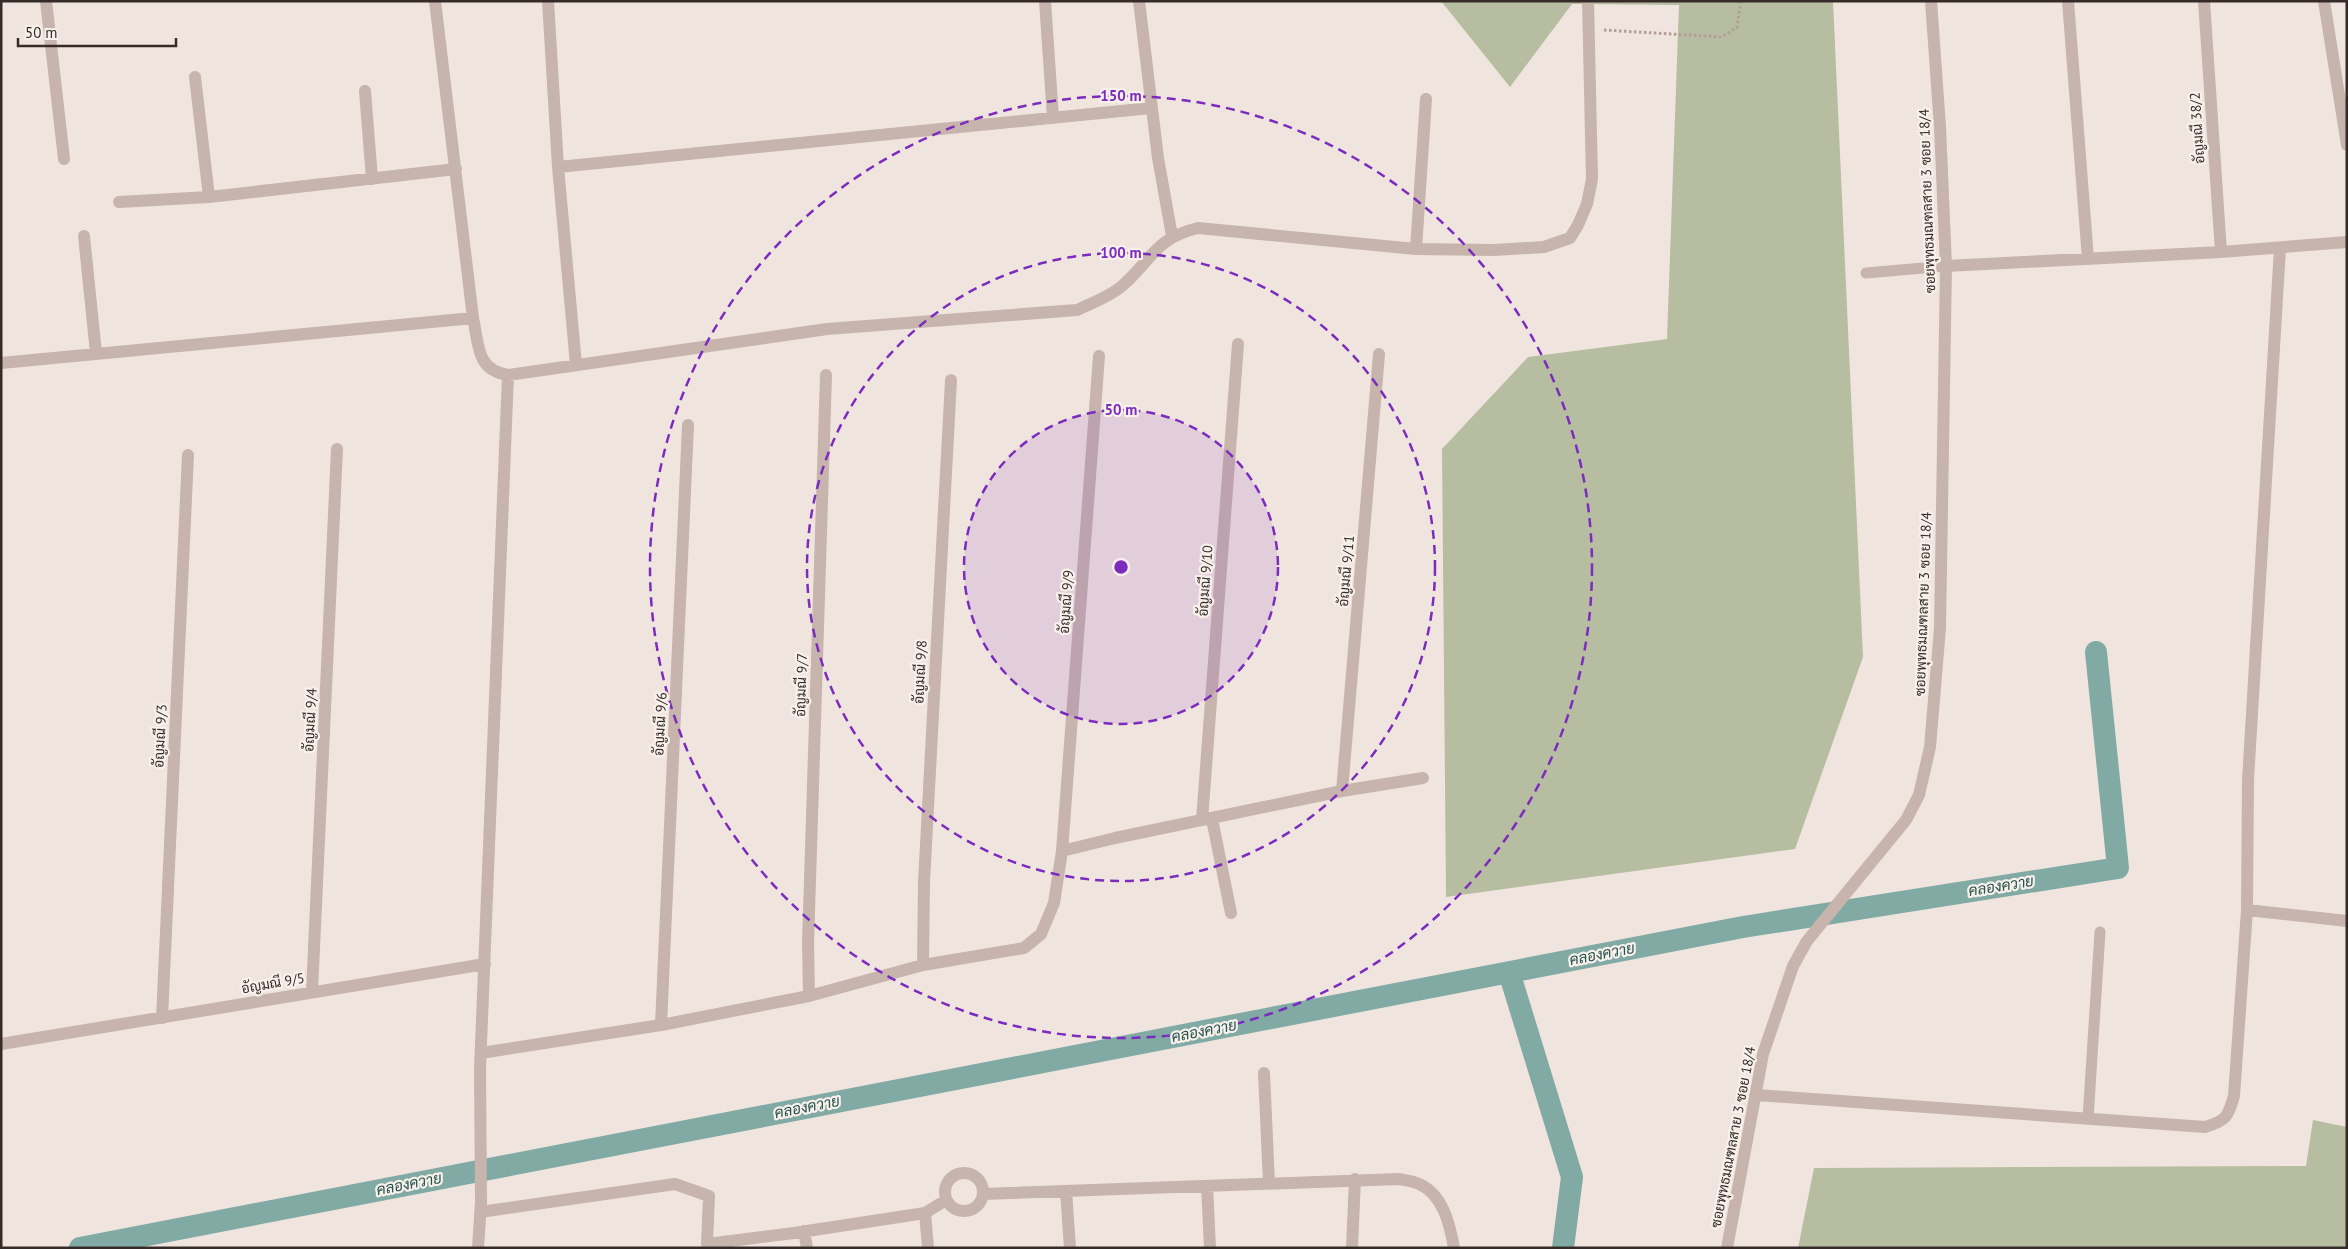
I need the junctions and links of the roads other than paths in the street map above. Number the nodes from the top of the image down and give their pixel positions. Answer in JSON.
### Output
{"nodes":[{"id":1,"x":46,"y":1,"type":"edge"},
{"id":2,"x":436,"y":1,"type":"edge"},
{"id":3,"x":548,"y":1,"type":"edge"},
{"id":4,"x":1045,"y":1,"type":"edge"},
{"id":5,"x":1139,"y":1,"type":"edge"},
{"id":6,"x":1588,"y":1,"type":"edge"},
{"id":7,"x":1931,"y":1,"type":"edge"},
{"id":8,"x":2068,"y":1,"type":"edge"},
{"id":9,"x":2204,"y":1,"type":"edge"},
{"id":10,"x":2324,"y":1,"type":"edge"},
{"id":11,"x":195,"y":77,"type":"dead end"},
{"id":12,"x":365,"y":91,"type":"dead end"},
{"id":13,"x":1426,"y":99,"type":"dead end"},
{"id":14,"x":1152,"y":108,"type":"junction"},
{"id":15,"x":1054,"y":118,"type":"junction"},
{"id":16,"x":2347,"y":145,"type":"edge"},
{"id":17,"x":64,"y":159,"type":"dead end"},
{"id":18,"x":558,"y":167,"type":"junction"},
{"id":19,"x":456,"y":169,"type":"junction"},
{"id":20,"x":372,"y":179,"type":"junction"},
{"id":21,"x":209,"y":197,"type":"junction"},
{"id":22,"x":119,"y":202,"type":"dead end"},
{"id":23,"x":84,"y":236,"type":"dead end"},
{"id":24,"x":1172,"y":236,"type":"junction"},
{"id":25,"x":2347,"y":242,"type":"edge"},
{"id":26,"x":2280,"y":248,"type":"junction"},
{"id":27,"x":1416,"y":249,"type":"junction"},
{"id":28,"x":2221,"y":252,"type":"junction"},
{"id":29,"x":2088,"y":259,"type":"junction"},
{"id":30,"x":1946,"y":266,"type":"junction"},
{"id":31,"x":1866,"y":273,"type":"dead end"},
{"id":32,"x":473,"y":318,"type":"junction"},
{"id":33,"x":1238,"y":344,"type":"dead end"},
{"id":34,"x":96,"y":353,"type":"junction"},
{"id":35,"x":1379,"y":354,"type":"dead end"},
{"id":36,"x":1099,"y":356,"type":"dead end"},
{"id":37,"x":1,"y":363,"type":"edge"},
{"id":38,"x":576,"y":365,"type":"junction"},
{"id":39,"x":508,"y":375,"type":"junction"},
{"id":40,"x":826,"y":375,"type":"dead end"},
{"id":41,"x":951,"y":380,"type":"dead end"},
{"id":42,"x":688,"y":425,"type":"dead end"},
{"id":43,"x":337,"y":449,"type":"dead end"},
{"id":44,"x":188,"y":455,"type":"dead end"},
{"id":45,"x":1423,"y":778,"type":"dead end"},
{"id":46,"x":1342,"y":791,"type":"junction"},
{"id":47,"x":1207,"y":819,"type":"junction"},
{"id":48,"x":1062,"y":851,"type":"junction"},
{"id":49,"x":2246,"y":910,"type":"junction"},
{"id":50,"x":1231,"y":912,"type":"dead end"},
{"id":51,"x":2347,"y":922,"type":"edge"},
{"id":52,"x":2100,"y":932,"type":"dead end"},
{"id":53,"x":485,"y":964,"type":"junction"},
{"id":54,"x":923,"y":965,"type":"junction"},
{"id":55,"x":312,"y":992,"type":"junction"},
{"id":56,"x":809,"y":996,"type":"junction"},
{"id":57,"x":162,"y":1018,"type":"junction"},
{"id":58,"x":661,"y":1026,"type":"junction"},
{"id":59,"x":1,"y":1044,"type":"edge"},
{"id":60,"x":481,"y":1053,"type":"junction"},
{"id":61,"x":1264,"y":1073,"type":"dead end"},
{"id":62,"x":1756,"y":1095,"type":"junction"},
{"id":63,"x":2088,"y":1119,"type":"junction"},
{"id":64,"x":1356,"y":1179,"type":"junction"},
{"id":65,"x":1269,"y":1183,"type":"junction"},
{"id":66,"x":1208,"y":1186,"type":"junction"},
{"id":67,"x":1066,"y":1191,"type":"junction"},
{"id":68,"x":983,"y":1194,"type":"junction"},
{"id":69,"x":946,"y":1200,"type":"junction"},
{"id":70,"x":480,"y":1212,"type":"junction"},
{"id":71,"x":925,"y":1213,"type":"junction"},
{"id":72,"x":804,"y":1231,"type":"junction"},
{"id":73,"x":707,"y":1246,"type":"edge"},
{"id":74,"x":478,"y":1248,"type":"edge"},
{"id":75,"x":807,"y":1248,"type":"edge"},
{"id":76,"x":928,"y":1248,"type":"edge"},
{"id":77,"x":1070,"y":1248,"type":"edge"},
{"id":78,"x":1210,"y":1248,"type":"edge"},
{"id":79,"x":1352,"y":1248,"type":"edge"},
{"id":80,"x":1454,"y":1248,"type":"edge"},
{"id":81,"x":1727,"y":1248,"type":"edge"}],
"edges":[{"from":1,"to":17,"type":"street"},
{"from":2,"to":19,"type":"street"},
{"from":3,"to":18,"type":"street"},
{"from":4,"to":15,"type":"street"},
{"from":5,"to":14,"type":"street"},
{"from":6,"to":27,"type":"street"},
{"from":7,"to":30,"type":"street","name":"ซอยพุทธมณฑลสาย 3 ซอย 18/4"},
{"from":8,"to":29,"type":"street"},
{"from":9,"to":28,"type":"street","name":"อัญมณี 38/2"},
{"from":10,"to":16,"type":"street"},
{"from":11,"to":21,"type":"street"},
{"from":12,"to":20,"type":"street"},
{"from":13,"to":27,"type":"street"},
{"from":14,"to":15,"type":"street"},
{"from":14,"to":24,"type":"street"},
{"from":15,"to":18,"type":"street"},
{"from":18,"to":38,"type":"street"},
{"from":19,"to":20,"type":"street"},
{"from":19,"to":32,"type":"street"},
{"from":20,"to":21,"type":"street"},
{"from":21,"to":22,"type":"street"},
{"from":23,"to":34,"type":"street"},
{"from":24,"to":27,"type":"street"},
{"from":24,"to":38,"type":"street"},
{"from":25,"to":26,"type":"street"},
{"from":26,"to":28,"type":"street"},
{"from":26,"to":49,"type":"street"},
{"from":28,"to":29,"type":"street"},
{"from":29,"to":30,"type":"street"},
{"from":30,"to":31,"type":"lane"},
{"from":30,"to":62,"type":"street","name":"ซอยพุทธมณฑลสาย 3 ซอย 18/4"},
{"from":32,"to":34,"type":"street"},
{"from":32,"to":39,"type":"street"},
{"from":33,"to":47,"type":"street","name":"อัญมณี 9/10"},
{"from":34,"to":37,"type":"street"},
{"from":35,"to":46,"type":"street","name":"อัญมณี 9/11"},
{"from":36,"to":48,"type":"street","name":"อัญมณี 9/9"},
{"from":38,"to":39,"type":"street"},
{"from":39,"to":53,"type":"street"},
{"from":40,"to":56,"type":"street","name":"อัญมณี 9/7"},
{"from":41,"to":54,"type":"street","name":"อัญมณี 9/8"},
{"from":42,"to":58,"type":"street","name":"อัญมณี 9/6"},
{"from":43,"to":55,"type":"street","name":"อัญมณี 9/4"},
{"from":44,"to":57,"type":"street","name":"อัญมณี 9/3"},
{"from":45,"to":46,"type":"street"},
{"from":46,"to":47,"type":"street"},
{"from":47,"to":48,"type":"street"},
{"from":47,"to":50,"type":"street","name":"อัญมณี 9/10"},
{"from":48,"to":54,"type":"street","name":"อัญมณี 9/9"},
{"from":49,"to":51,"type":"street"},
{"from":49,"to":63,"type":"street"},
{"from":52,"to":63,"type":"lane"},
{"from":53,"to":55,"type":"street","name":"อัญมณี 9/5"},
{"from":53,"to":60,"type":"street"},
{"from":54,"to":56,"type":"street","name":"อัญมณี 9/9"},
{"from":55,"to":57,"type":"street","name":"อัญมณี 9/5"},
{"from":56,"to":58,"type":"street","name":"อัญมณี 9/9"},
{"from":57,"to":59,"type":"street","name":"อัญมณี 9/5"},
{"from":58,"to":60,"type":"street","name":"อัญมณี 9/9"},
{"from":60,"to":70,"type":"street"},
{"from":61,"to":65,"type":"street"},
{"from":62,"to":63,"type":"street"},
{"from":62,"to":81,"type":"street","name":"ซอยพุทธมณฑลสาย 3 ซอย 18/4"},
{"from":64,"to":65,"type":"street"},
{"from":64,"to":79,"type":"street"},
{"from":64,"to":80,"type":"street"},
{"from":65,"to":66,"type":"street"},
{"from":66,"to":67,"type":"street"},
{"from":66,"to":78,"type":"street"},
{"from":67,"to":68,"type":"street"},
{"from":67,"to":77,"type":"street"},
{"from":68,"to":69,"type":"street"},
{"from":68,"to":69,"type":"street"},
{"from":69,"to":71,"type":"street"},
{"from":70,"to":73,"type":"street"},
{"from":70,"to":74,"type":"street"},
{"from":71,"to":72,"type":"street"},
{"from":71,"to":76,"type":"street"},
{"from":72,"to":73,"type":"street"},
{"from":72,"to":75,"type":"street"}]}
